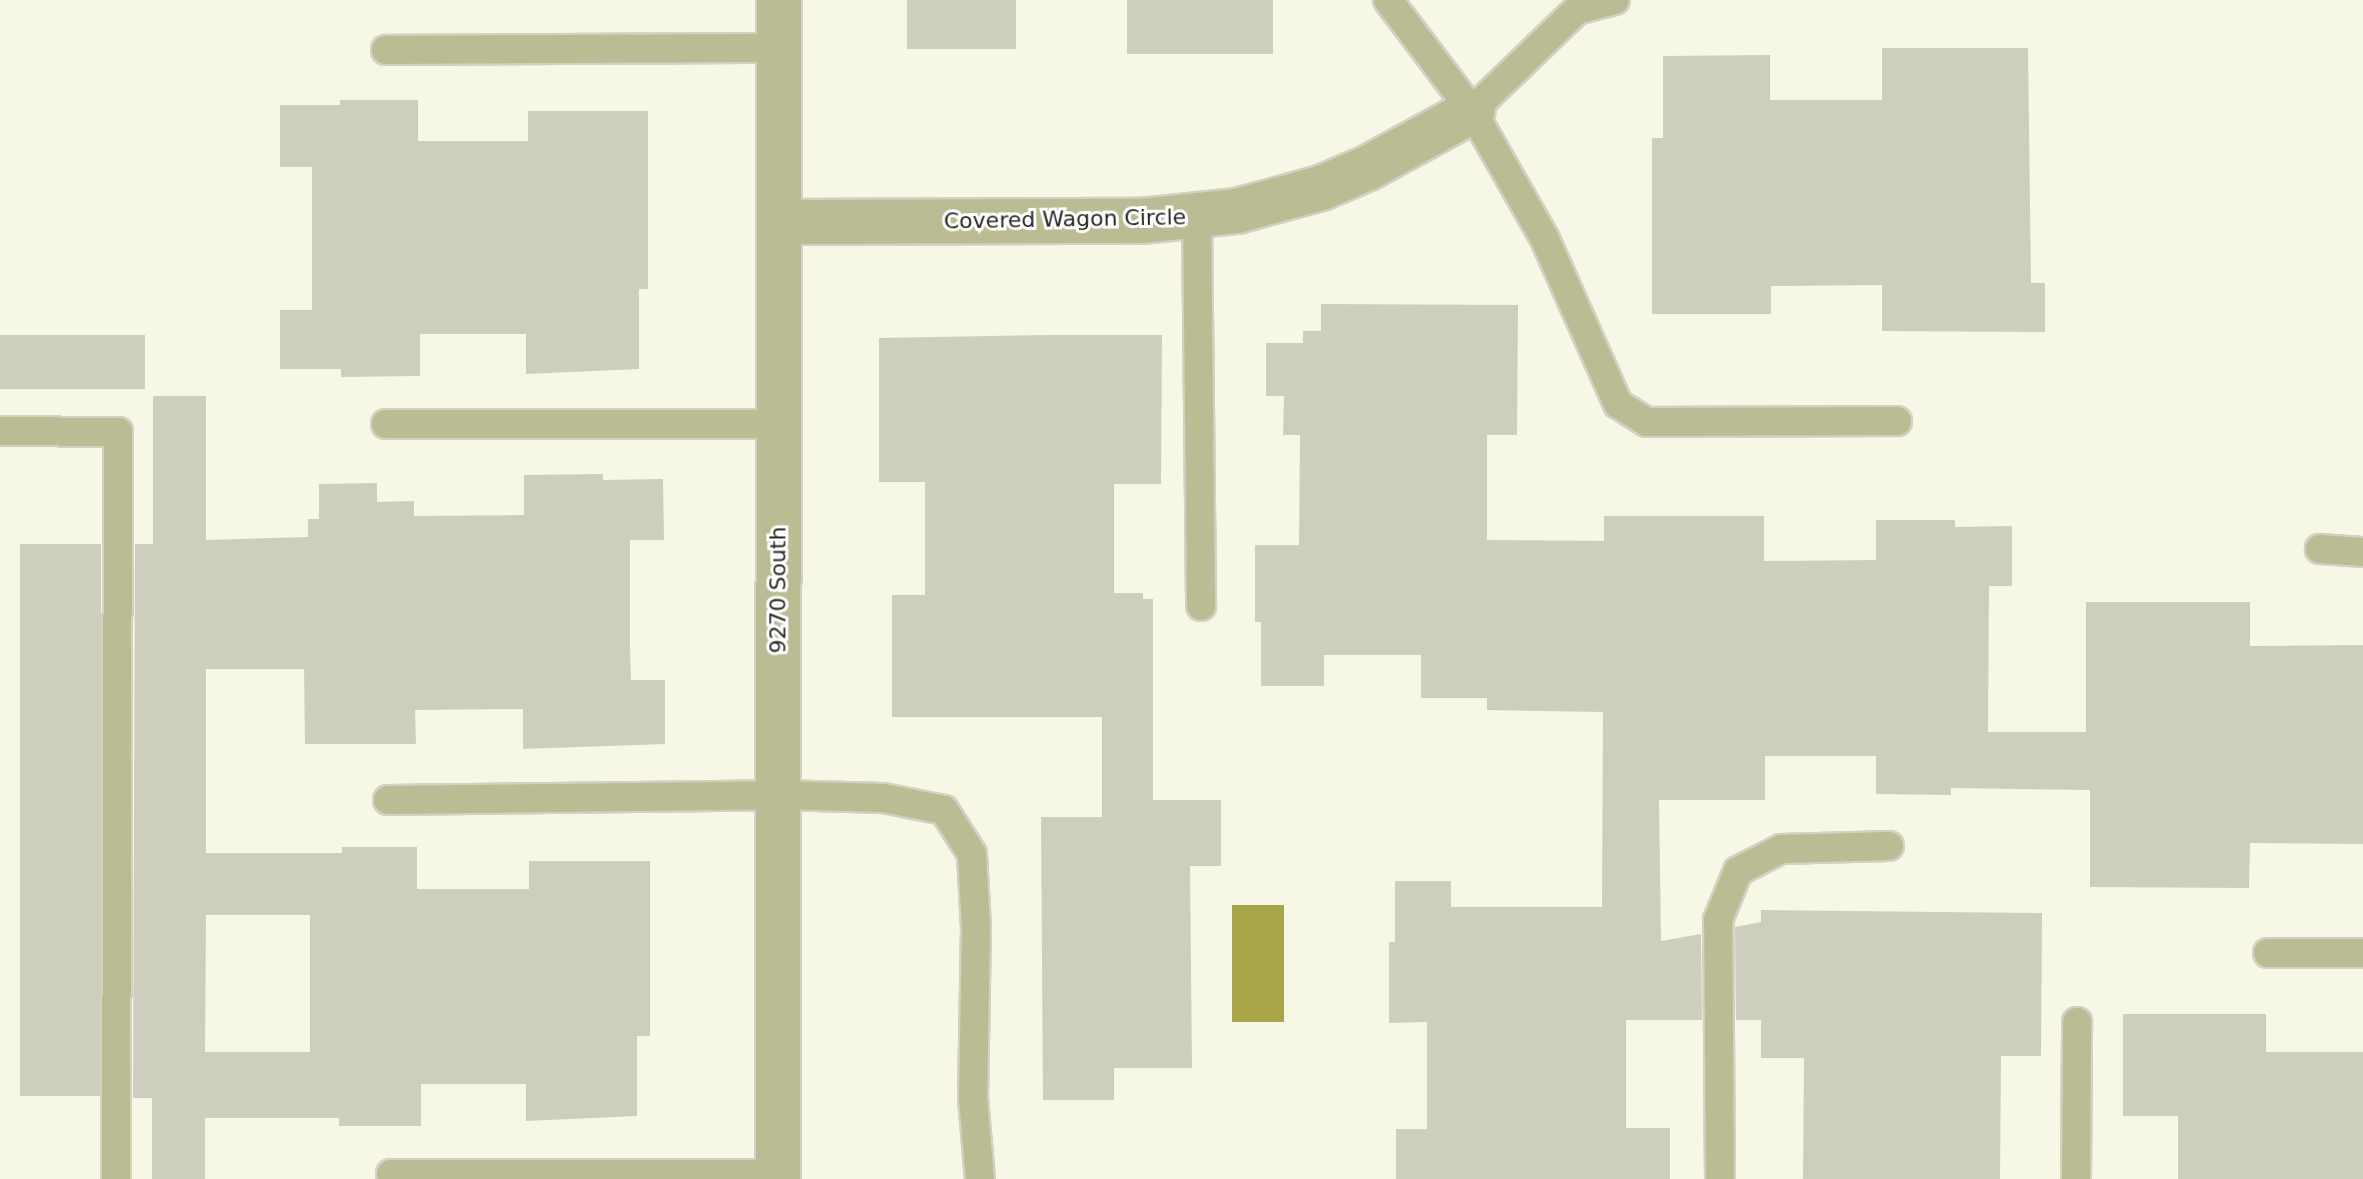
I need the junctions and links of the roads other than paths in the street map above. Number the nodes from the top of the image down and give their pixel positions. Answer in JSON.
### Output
{"nodes":[{"id":1,"x":779,"y":0,"type":"edge"},
{"id":2,"x":1388,"y":0,"type":"edge"},
{"id":3,"x":1615,"y":0,"type":"edge"},
{"id":4,"x":779,"y":48,"type":"junction"},
{"id":5,"x":386,"y":50,"type":"dead end"},
{"id":6,"x":1472,"y":111,"type":"junction"},
{"id":7,"x":1197,"y":216,"type":"junction"},
{"id":8,"x":779,"y":222,"type":"junction"},
{"id":9,"x":1897,"y":421,"type":"dead end"},
{"id":10,"x":386,"y":424,"type":"dead end"},
{"id":11,"x":778,"y":424,"type":"junction"},
{"id":12,"x":0,"y":431,"type":"edge"},
{"id":13,"x":2320,"y":549,"type":"dead end"},
{"id":14,"x":2363,"y":552,"type":"edge"},
{"id":15,"x":1201,"y":606,"type":"dead end"},
{"id":16,"x":778,"y":795,"type":"junction"},
{"id":17,"x":388,"y":800,"type":"dead end"},
{"id":18,"x":1889,"y":846,"type":"dead end"},
{"id":19,"x":2268,"y":953,"type":"dead end"},
{"id":20,"x":2363,"y":953,"type":"edge"},
{"id":21,"x":2077,"y":1022,"type":"dead end"},
{"id":22,"x":391,"y":1174,"type":"dead end"},
{"id":23,"x":777,"y":1176,"type":"edge"},
{"id":24,"x":116,"y":1179,"type":"edge"},
{"id":25,"x":980,"y":1179,"type":"edge"},
{"id":26,"x":1720,"y":1179,"type":"edge"},
{"id":27,"x":2076,"y":1179,"type":"edge"}],
"edges":[{"from":1,"to":4,"type":"street","name":"9270 South"},
{"from":2,"to":6,"type":"lane"},
{"from":3,"to":6,"type":"lane"},
{"from":4,"to":5,"type":"lane"},
{"from":4,"to":8,"type":"street","name":"9270 South"},
{"from":6,"to":7,"type":"street","name":"Covered Wagon Circle"},
{"from":6,"to":9,"type":"lane"},
{"from":7,"to":8,"type":"street","name":"Covered Wagon Circle"},
{"from":7,"to":15,"type":"lane"},
{"from":8,"to":11,"type":"street","name":"9270 South"},
{"from":10,"to":11,"type":"lane"},
{"from":11,"to":16,"type":"street","name":"9270 South"},
{"from":12,"to":24,"type":"lane"},
{"from":13,"to":14,"type":"lane"},
{"from":16,"to":17,"type":"lane"},
{"from":16,"to":23,"type":"street","name":"9270 South"},
{"from":16,"to":25,"type":"lane"},
{"from":18,"to":26,"type":"lane"},
{"from":19,"to":20,"type":"lane"},
{"from":21,"to":27,"type":"lane"},
{"from":22,"to":23,"type":"lane"}]}
